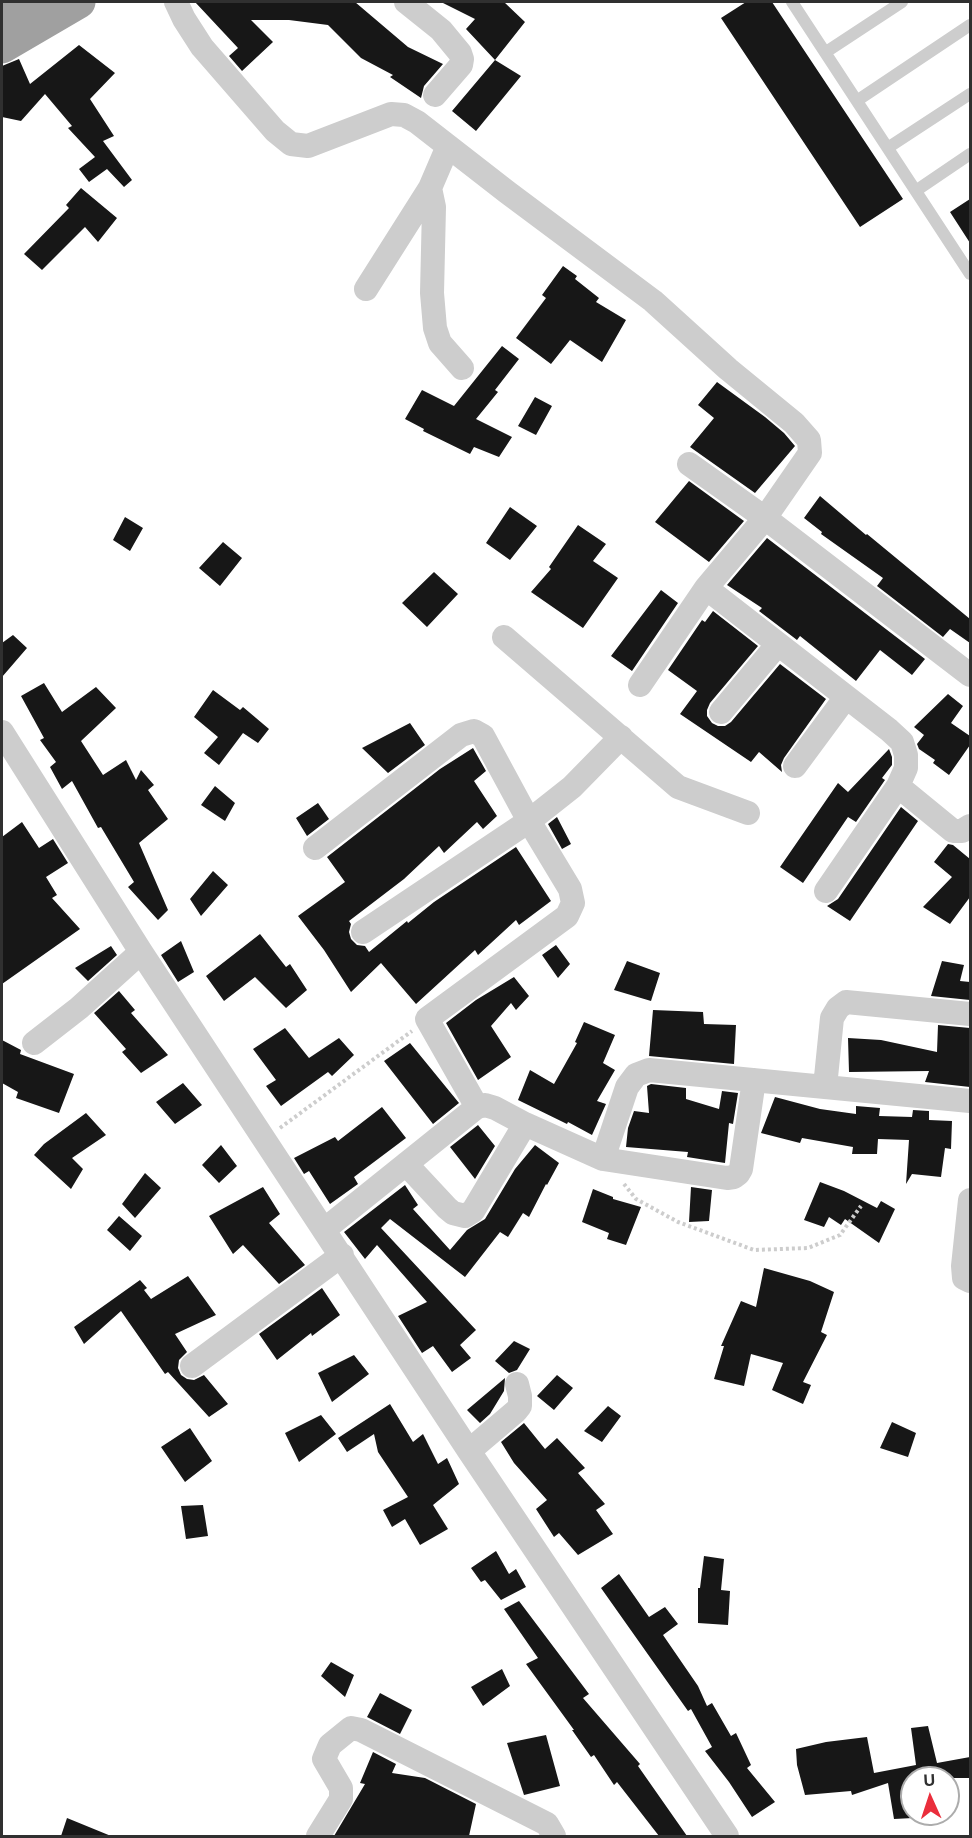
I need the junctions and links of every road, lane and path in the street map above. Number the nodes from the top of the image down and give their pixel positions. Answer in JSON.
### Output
{"nodes":[{"id":1,"x":32,"y":2,"type":"edge"},
{"id":2,"x":79,"y":2,"type":"edge"},
{"id":3,"x":176,"y":2,"type":"edge"},
{"id":4,"x":406,"y":2,"type":"edge"},
{"id":5,"x":795,"y":2,"type":"edge"},
{"id":6,"x":902,"y":2,"type":"edge"},
{"id":7,"x":2,"y":20,"type":"edge"},
{"id":8,"x":970,"y":25,"type":"edge"},
{"id":9,"x":2,"y":47,"type":"edge"},
{"id":10,"x":826,"y":52,"type":"junction"},
{"id":11,"x":970,"y":94,"type":"edge"},
{"id":12,"x":435,"y":95,"type":"dead end"},
{"id":13,"x":858,"y":100,"type":"junction"},
{"id":14,"x":448,"y":146,"type":"junction"},
{"id":15,"x":889,"y":147,"type":"junction"},
{"id":16,"x":970,"y":154,"type":"edge"},
{"id":17,"x":430,"y":188,"type":"junction"},
{"id":18,"x":917,"y":190,"type":"junction"},
{"id":19,"x":970,"y":274,"type":"edge"},
{"id":20,"x":366,"y":289,"type":"dead end"},
{"id":21,"x":462,"y":368,"type":"dead end"},
{"id":22,"x":689,"y":464,"type":"dead end"},
{"id":23,"x":765,"y":518,"type":"junction"},
{"id":24,"x":706,"y":588,"type":"junction"},
{"id":25,"x":504,"y":637,"type":"dead end"},
{"id":26,"x":778,"y":644,"type":"junction"},
{"id":27,"x":970,"y":675,"type":"edge"},
{"id":28,"x":640,"y":685,"type":"dead end"},
{"id":29,"x":846,"y":697,"type":"junction"},
{"id":30,"x":721,"y":712,"type":"dead end"},
{"id":31,"x":2,"y":732,"type":"edge"},
{"id":32,"x":621,"y":737,"type":"junction"},
{"id":33,"x":795,"y":766,"type":"dead end"},
{"id":34,"x":898,"y":786,"type":"junction"},
{"id":35,"x":748,"y":813,"type":"dead end"},
{"id":36,"x":529,"y":821,"type":"junction"},
{"id":37,"x":970,"y":826,"type":"edge"},
{"id":38,"x":315,"y":848,"type":"dead end"},
{"id":39,"x":826,"y":891,"type":"dead end"},
{"id":40,"x":363,"y":932,"type":"dead end"},
{"id":41,"x":141,"y":952,"type":"junction"},
{"id":42,"x":970,"y":1014,"type":"edge"},
{"id":43,"x":427,"y":1019,"type":"junction"},
{"id":44,"x":34,"y":1043,"type":"dead end"},
{"id":45,"x":754,"y":1080,"type":"junction"},
{"id":46,"x":825,"y":1087,"type":"junction"},
{"id":47,"x":970,"y":1101,"type":"edge"},
{"id":48,"x":477,"y":1107,"type":"junction"},
{"id":49,"x":525,"y":1124,"type":"junction"},
{"id":50,"x":265,"y":1139,"type":"junction"},
{"id":51,"x":603,"y":1159,"type":"junction"},
{"id":52,"x":406,"y":1164,"type":"junction"},
{"id":53,"x":970,"y":1200,"type":"edge"},
{"id":54,"x":861,"y":1206,"type":"dead end"},
{"id":55,"x":325,"y":1229,"type":"junction"},
{"id":56,"x":342,"y":1255,"type":"junction"},
{"id":57,"x":970,"y":1281,"type":"edge"},
{"id":58,"x":192,"y":1366,"type":"dead end"},
{"id":59,"x":517,"y":1384,"type":"dead end"},
{"id":60,"x":469,"y":1450,"type":"junction"},
{"id":61,"x":318,"y":1836,"type":"edge"},
{"id":62,"x":554,"y":1836,"type":"edge"},
{"id":63,"x":727,"y":1836,"type":"edge"}],
"edges":[{"from":1,"to":7,"type":"highway"},
{"from":2,"to":9,"type":"highway"},
{"from":3,"to":14,"type":"street"},
{"from":4,"to":12,"type":"street"},
{"from":5,"to":10,"type":"lane"},
{"from":6,"to":10,"type":"lane"},
{"from":8,"to":13,"type":"lane"},
{"from":10,"to":13,"type":"lane"},
{"from":11,"to":15,"type":"lane"},
{"from":13,"to":15,"type":"lane"},
{"from":14,"to":17,"type":"street"},
{"from":14,"to":23,"type":"street"},
{"from":15,"to":18,"type":"lane"},
{"from":16,"to":18,"type":"lane"},
{"from":17,"to":20,"type":"street"},
{"from":17,"to":21,"type":"street"},
{"from":18,"to":19,"type":"lane"},
{"from":22,"to":23,"type":"street"},
{"from":23,"to":24,"type":"street"},
{"from":23,"to":27,"type":"street"},
{"from":24,"to":26,"type":"street"},
{"from":24,"to":28,"type":"street"},
{"from":25,"to":32,"type":"street"},
{"from":26,"to":29,"type":"street"},
{"from":26,"to":30,"type":"street"},
{"from":29,"to":33,"type":"street"},
{"from":29,"to":34,"type":"street"},
{"from":31,"to":41,"type":"street"},
{"from":32,"to":35,"type":"street"},
{"from":32,"to":36,"type":"street"},
{"from":34,"to":37,"type":"street"},
{"from":34,"to":39,"type":"street"},
{"from":36,"to":38,"type":"street"},
{"from":36,"to":40,"type":"street"},
{"from":36,"to":43,"type":"street"},
{"from":41,"to":44,"type":"street"},
{"from":41,"to":50,"type":"street"},
{"from":42,"to":46,"type":"street"},
{"from":43,"to":48,"type":"street"},
{"from":43,"to":50,"type":"path"},
{"from":45,"to":46,"type":"street"},
{"from":45,"to":51,"type":"street"},
{"from":45,"to":51,"type":"street"},
{"from":46,"to":47,"type":"street"},
{"from":48,"to":49,"type":"street"},
{"from":48,"to":52,"type":"street"},
{"from":49,"to":51,"type":"street"},
{"from":49,"to":52,"type":"street"},
{"from":50,"to":55,"type":"street"},
{"from":51,"to":54,"type":"path"},
{"from":52,"to":55,"type":"street"},
{"from":53,"to":57,"type":"street"},
{"from":55,"to":56,"type":"street"},
{"from":56,"to":58,"type":"street"},
{"from":56,"to":60,"type":"street"},
{"from":59,"to":60,"type":"street"},
{"from":60,"to":63,"type":"street"},
{"from":61,"to":62,"type":"street"}]}
